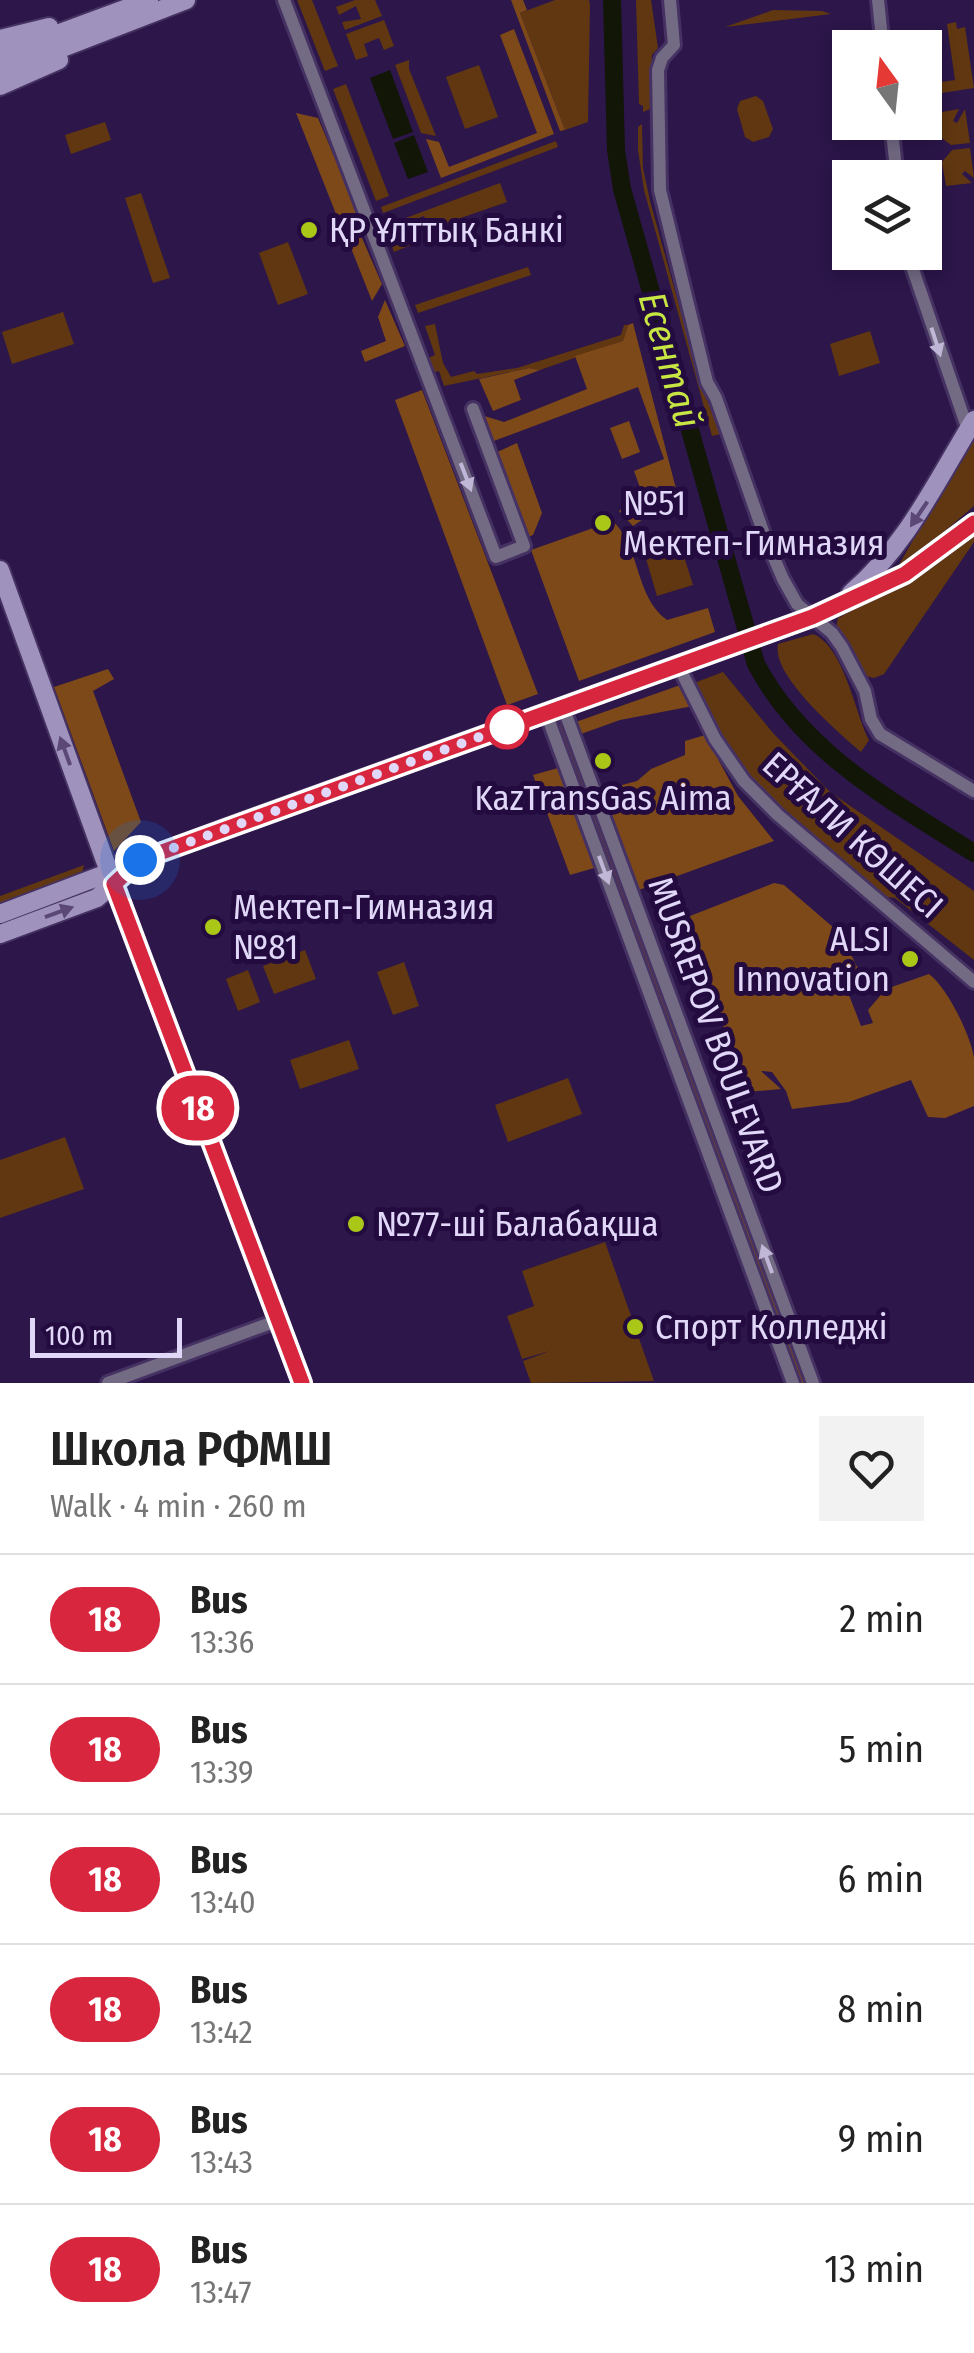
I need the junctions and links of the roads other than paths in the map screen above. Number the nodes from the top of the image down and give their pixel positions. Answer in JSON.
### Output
{"nodes":[{"id":1,"x":149,"y":0,"type":"edge"},
{"id":2,"x":186,"y":0,"type":"edge"},
{"id":3,"x":284,"y":0,"type":"edge"},
{"id":4,"x":670,"y":0,"type":"edge"},
{"id":5,"x":878,"y":0,"type":"edge"},
{"id":6,"x":130,"y":14,"type":"junction"},
{"id":7,"x":881,"y":30,"type":"edge"},
{"id":8,"x":6,"y":56,"type":"edge"},
{"id":9,"x":0,"y":86,"type":"edge"},
{"id":10,"x":915,"y":270,"type":"edge"},
{"id":11,"x":473,"y":409,"type":"dead end"},
{"id":12,"x":971,"y":425,"type":"edge"},
{"id":13,"x":974,"y":523,"type":"edge"},
{"id":14,"x":0,"y":570,"type":"edge"},
{"id":15,"x":884,"y":575,"type":"junction"},
{"id":16,"x":812,"y":617,"type":"junction"},
{"id":17,"x":679,"y":667,"type":"junction"},
{"id":18,"x":554,"y":710,"type":"junction"},
{"id":19,"x":974,"y":791,"type":"edge"},
{"id":20,"x":610,"y":832,"type":"junction"},
{"id":21,"x":592,"y":838,"type":"junction"},
{"id":22,"x":111,"y":878,"type":"junction"},
{"id":23,"x":0,"y":914,"type":"edge"},
{"id":24,"x":643,"y":923,"type":"junction"},
{"id":25,"x":626,"y":930,"type":"junction"},
{"id":26,"x":0,"y":934,"type":"edge"},
{"id":27,"x":974,"y":982,"type":"edge"},
{"id":28,"x":717,"y":1123,"type":"junction"},
{"id":29,"x":700,"y":1129,"type":"junction"},
{"id":30,"x":735,"y":1171,"type":"junction"},
{"id":31,"x":718,"y":1178,"type":"junction"},
{"id":32,"x":279,"y":1320,"type":"junction"},
{"id":33,"x":108,"y":1383,"type":"edge"},
{"id":34,"x":302,"y":1383,"type":"edge"},
{"id":35,"x":793,"y":1383,"type":"edge"},
{"id":36,"x":813,"y":1383,"type":"edge"}],
"edges":[{"from":1,"to":6,"type":"street"},
{"from":2,"to":6,"type":"street"},
{"from":3,"to":11,"type":"street","one_way":true},
{"from":4,"to":16,"type":"street"},
{"from":5,"to":7,"type":"street"},
{"from":6,"to":8,"type":"street"},
{"from":6,"to":8,"type":"street"},
{"from":6,"to":9,"type":"street"},
{"from":10,"to":12,"type":"street","one_way":true},
{"from":12,"to":15,"type":"street","one_way":true},
{"from":13,"to":15,"type":"street"},
{"from":22,"to":14,"type":"street","one_way":true},
{"from":15,"to":16,"type":"street"},
{"from":16,"to":17,"type":"street"},
{"from":16,"to":19,"type":"street"},
{"from":17,"to":18,"type":"street"},
{"from":17,"to":27,"type":"street","name":"ЕРҒАЛИ КӨШЕСІ"},
{"from":18,"to":20,"type":"street","name":"MUSREPOV BOULEVARD"},
{"from":18,"to":21,"type":"street","name":"MUSREPOV BOULEVARD"},
{"from":18,"to":22,"type":"street"},
{"from":20,"to":21,"type":"street"},
{"from":20,"to":24,"type":"street","name":"MUSREPOV BOULEVARD"},
{"from":21,"to":25,"type":"street","name":"MUSREPOV BOULEVARD","one_way":true},
{"from":22,"to":23,"type":"street"},
{"from":26,"to":22,"type":"street","one_way":true},
{"from":22,"to":32,"type":"street"},
{"from":24,"to":25,"type":"street"},
{"from":24,"to":28,"type":"street","name":"MUSREPOV BOULEVARD"},
{"from":25,"to":29,"type":"street","name":"MUSREPOV BOULEVARD"},
{"from":28,"to":29,"type":"street"},
{"from":28,"to":30,"type":"street","name":"MUSREPOV BOULEVARD"},
{"from":29,"to":31,"type":"street","name":"MUSREPOV BOULEVARD"},
{"from":30,"to":31,"type":"street"},
{"from":36,"to":30,"type":"street","name":"MUSREPOV BOULEVARD","one_way":true},
{"from":31,"to":35,"type":"street","name":"MUSREPOV BOULEVARD"},
{"from":32,"to":33,"type":"street"},
{"from":32,"to":34,"type":"street"}]}
